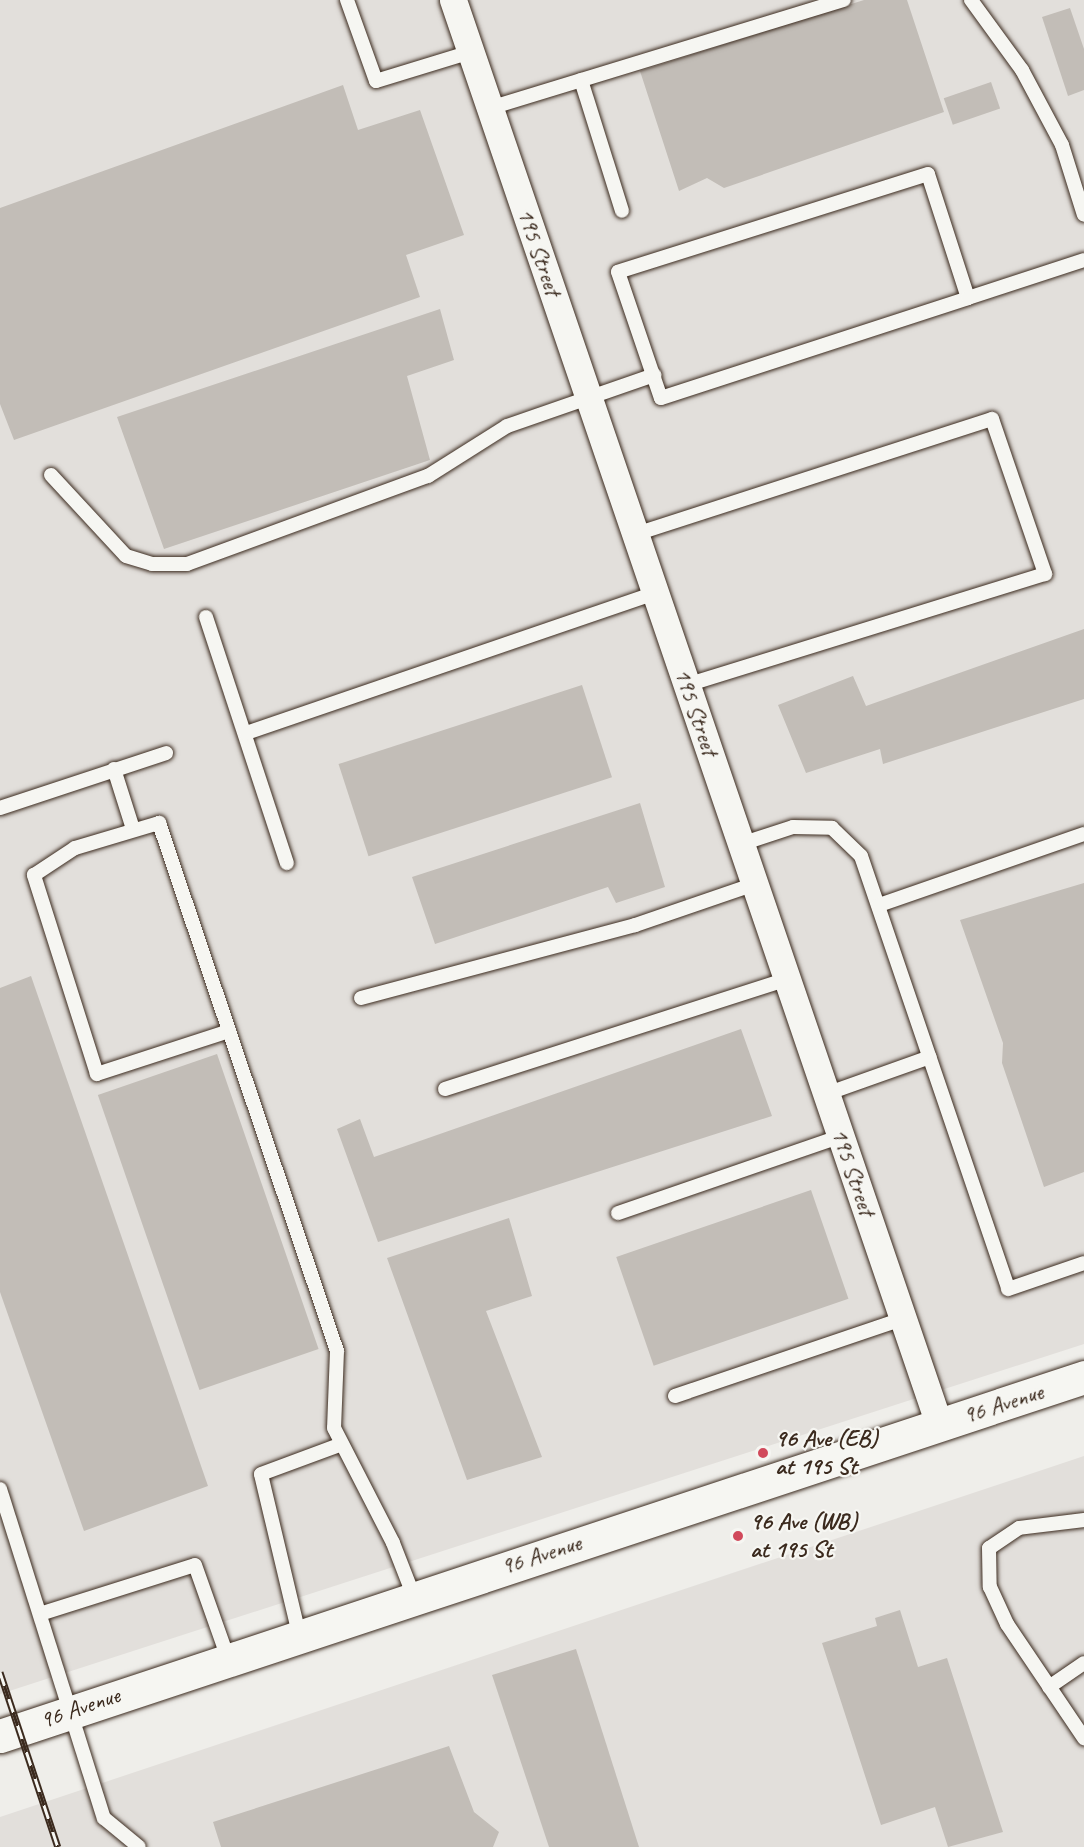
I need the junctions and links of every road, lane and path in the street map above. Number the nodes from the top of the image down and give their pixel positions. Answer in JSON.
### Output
{"nodes":[{"id":1,"x":347,"y":0,"type":"edge"},
{"id":2,"x":453,"y":0,"type":"edge"},
{"id":3,"x":844,"y":0,"type":"edge"},
{"id":4,"x":971,"y":0,"type":"edge"},
{"id":5,"x":471,"y":52,"type":"junction"},
{"id":6,"x":581,"y":80,"type":"junction"},
{"id":7,"x":490,"y":108,"type":"junction"},
{"id":8,"x":622,"y":211,"type":"dead end"},
{"id":9,"x":1084,"y":215,"type":"edge"},
{"id":10,"x":1084,"y":260,"type":"edge"},
{"id":11,"x":968,"y":298,"type":"junction"},
{"id":12,"x":654,"y":375,"type":"junction"},
{"id":13,"x":589,"y":397,"type":"junction"},
{"id":14,"x":51,"y":475,"type":"dead end"},
{"id":15,"x":636,"y":534,"type":"junction"},
{"id":16,"x":655,"y":592,"type":"junction"},
{"id":17,"x":206,"y":617,"type":"dead end"},
{"id":18,"x":687,"y":685,"type":"junction"},
{"id":19,"x":246,"y":733,"type":"junction"},
{"id":20,"x":166,"y":753,"type":"dead end"},
{"id":21,"x":114,"y":769,"type":"junction"},
{"id":22,"x":0,"y":808,"type":"edge"},
{"id":23,"x":133,"y":829,"type":"junction"},
{"id":24,"x":1084,"y":834,"type":"edge"},
{"id":25,"x":741,"y":844,"type":"junction"},
{"id":26,"x":287,"y":863,"type":"dead end"},
{"id":27,"x":755,"y":884,"type":"junction"},
{"id":28,"x":879,"y":905,"type":"junction"},
{"id":29,"x":787,"y":979,"type":"junction"},
{"id":30,"x":361,"y":998,"type":"dead end"},
{"id":31,"x":229,"y":1031,"type":"junction"},
{"id":32,"x":930,"y":1057,"type":"junction"},
{"id":33,"x":445,"y":1089,"type":"dead end"},
{"id":34,"x":826,"y":1094,"type":"junction"},
{"id":35,"x":841,"y":1136,"type":"junction"},
{"id":36,"x":618,"y":1213,"type":"dead end"},
{"id":37,"x":1084,"y":1263,"type":"edge"},
{"id":38,"x":903,"y":1319,"type":"junction"},
{"id":39,"x":1084,"y":1377,"type":"edge"},
{"id":40,"x":675,"y":1396,"type":"dead end"},
{"id":41,"x":939,"y":1424,"type":"junction"},
{"id":42,"x":342,"y":1444,"type":"junction"},
{"id":43,"x":0,"y":1489,"type":"edge"},
{"id":44,"x":1084,"y":1520,"type":"edge"},
{"id":45,"x":414,"y":1597,"type":"junction"},
{"id":46,"x":43,"y":1613,"type":"junction"},
{"id":47,"x":299,"y":1634,"type":"junction"},
{"id":48,"x":228,"y":1658,"type":"junction"},
{"id":49,"x":1084,"y":1663,"type":"edge"},
{"id":50,"x":1048,"y":1687,"type":"junction"},
{"id":51,"x":72,"y":1711,"type":"junction"},
{"id":52,"x":0,"y":1736,"type":"edge"},
{"id":53,"x":1084,"y":1738,"type":"edge"},
{"id":54,"x":138,"y":1847,"type":"edge"}],
"edges":[{"from":1,"to":5,"type":"lane"},
{"from":2,"to":5,"type":"street","name":"195 Street"},
{"from":3,"to":6,"type":"lane"},
{"from":4,"to":9,"type":"lane"},
{"from":5,"to":7,"type":"street","name":"195 Street"},
{"from":6,"to":7,"type":"lane"},
{"from":6,"to":8,"type":"lane"},
{"from":7,"to":13,"type":"street","name":"195 Street"},
{"from":10,"to":11,"type":"lane"},
{"from":11,"to":12,"type":"lane"},
{"from":11,"to":12,"type":"lane"},
{"from":12,"to":13,"type":"lane"},
{"from":13,"to":14,"type":"lane"},
{"from":13,"to":15,"type":"street","name":"195 Street"},
{"from":15,"to":16,"type":"street","name":"195 Street"},
{"from":15,"to":18,"type":"lane"},
{"from":16,"to":18,"type":"street","name":"195 Street"},
{"from":16,"to":19,"type":"lane"},
{"from":17,"to":19,"type":"lane"},
{"from":18,"to":25,"type":"street","name":"195 Street"},
{"from":19,"to":26,"type":"lane"},
{"from":20,"to":21,"type":"lane"},
{"from":21,"to":22,"type":"lane"},
{"from":21,"to":23,"type":"lane"},
{"from":23,"to":31,"type":"lane"},
{"from":23,"to":31,"type":"lane"},
{"from":24,"to":28,"type":"lane"},
{"from":25,"to":27,"type":"street","name":"195 Street"},
{"from":25,"to":28,"type":"lane"},
{"from":27,"to":29,"type":"street","name":"195 Street"},
{"from":27,"to":30,"type":"lane"},
{"from":28,"to":32,"type":"lane"},
{"from":29,"to":33,"type":"lane"},
{"from":29,"to":34,"type":"street","name":"195 Street"},
{"from":31,"to":42,"type":"lane"},
{"from":32,"to":34,"type":"lane"},
{"from":32,"to":37,"type":"lane"},
{"from":34,"to":35,"type":"street","name":"195 Street"},
{"from":35,"to":36,"type":"lane"},
{"from":35,"to":38,"type":"street","name":"195 Street"},
{"from":38,"to":40,"type":"lane"},
{"from":38,"to":41,"type":"street","name":"195 Street"},
{"from":39,"to":41,"type":"main road","name":"96 Avenue"},
{"from":41,"to":45,"type":"main road","name":"96 Avenue"},
{"from":42,"to":45,"type":"lane"},
{"from":42,"to":47,"type":"lane"},
{"from":43,"to":46,"type":"lane"},
{"from":44,"to":50,"type":"lane"},
{"from":45,"to":47,"type":"main road","name":"96 Avenue"},
{"from":46,"to":48,"type":"lane"},
{"from":46,"to":51,"type":"lane"},
{"from":47,"to":48,"type":"main road","name":"96 Avenue"},
{"from":48,"to":51,"type":"main road","name":"96 Avenue"},
{"from":49,"to":50,"type":"lane"},
{"from":50,"to":53,"type":"lane"},
{"from":51,"to":52,"type":"main road","name":"96 Avenue"},
{"from":51,"to":54,"type":"lane"}]}
